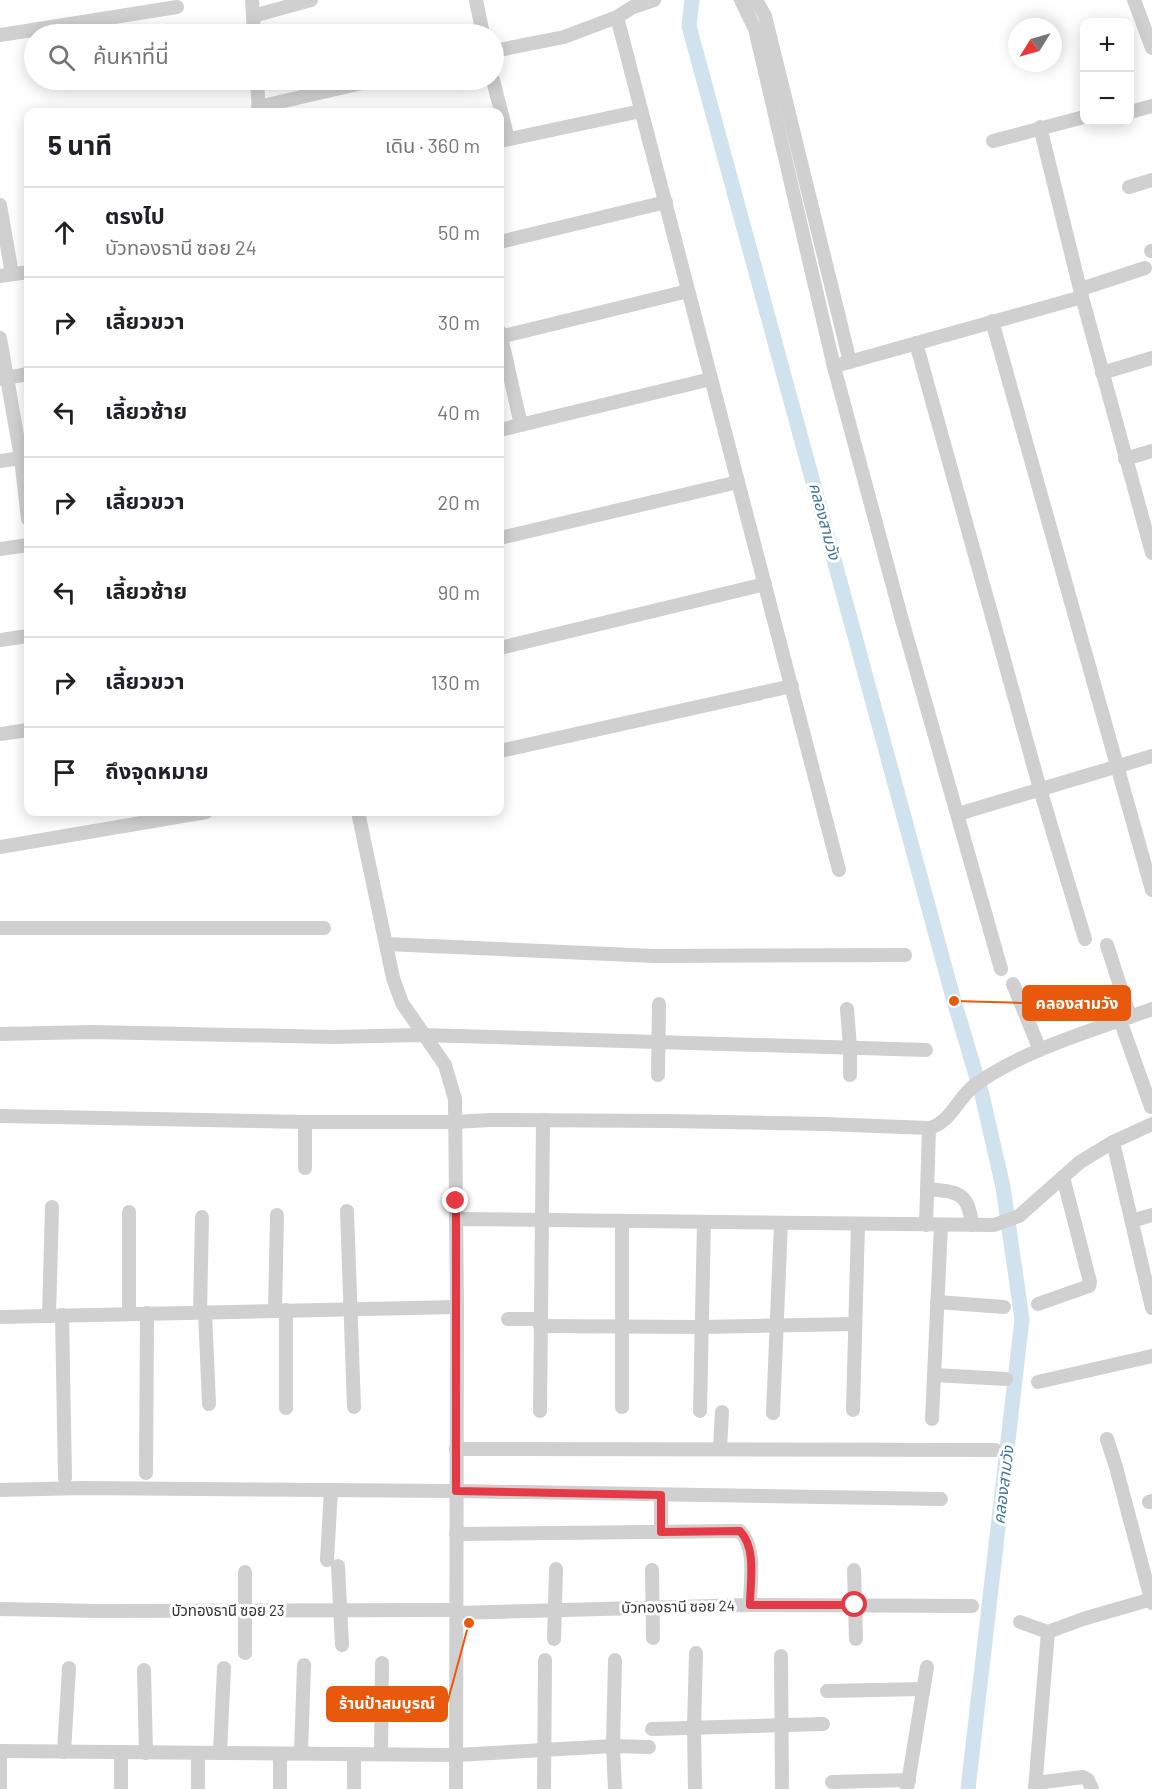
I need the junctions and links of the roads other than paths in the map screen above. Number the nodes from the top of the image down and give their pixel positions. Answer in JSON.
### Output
{"nodes":[{"id":1,"x":252,"y":0,"type":"edge"},
{"id":2,"x":311,"y":0,"type":"edge"},
{"id":3,"x":476,"y":0,"type":"edge"},
{"id":4,"x":654,"y":0,"type":"edge"},
{"id":5,"x":741,"y":0,"type":"edge"},
{"id":6,"x":756,"y":0,"type":"edge"},
{"id":7,"x":1134,"y":0,"type":"edge"},
{"id":8,"x":177,"y":7,"type":"dead end"},
{"id":9,"x":253,"y":16,"type":"junction"},
{"id":10,"x":617,"y":17,"type":"junction"},
{"id":11,"x":70,"y":24,"type":"edge"},
{"id":12,"x":253,"y":24,"type":"edge"},
{"id":13,"x":481,"y":24,"type":"edge"},
{"id":14,"x":24,"y":31,"type":"edge"},
{"id":15,"x":0,"y":35,"type":"edge"},
{"id":16,"x":1152,"y":48,"type":"edge"},
{"id":17,"x":504,"y":49,"type":"edge"},
{"id":18,"x":258,"y":90,"type":"edge"},
{"id":19,"x":336,"y":90,"type":"edge"},
{"id":20,"x":495,"y":90,"type":"edge"},
{"id":21,"x":1152,"y":106,"type":"edge"},
{"id":22,"x":259,"y":108,"type":"edge"},
{"id":23,"x":267,"y":108,"type":"edge"},
{"id":24,"x":498,"y":108,"type":"edge"},
{"id":25,"x":641,"y":111,"type":"junction"},
{"id":26,"x":1134,"y":111,"type":"edge"},
{"id":27,"x":1080,"y":118,"type":"edge"},
{"id":28,"x":1040,"y":128,"type":"junction"},
{"id":29,"x":504,"y":140,"type":"edge"},
{"id":30,"x":993,"y":141,"type":"dead end"},
{"id":31,"x":1152,"y":180,"type":"edge"},
{"id":32,"x":1129,"y":187,"type":"dead end"},
{"id":33,"x":666,"y":202,"type":"junction"},
{"id":34,"x":0,"y":205,"type":"edge"},
{"id":35,"x":504,"y":241,"type":"edge"},
{"id":36,"x":1145,"y":268,"type":"dead end"},
{"id":37,"x":24,"y":273,"type":"edge"},
{"id":38,"x":6,"y":275,"type":"edge"},
{"id":39,"x":688,"y":291,"type":"junction"},
{"id":40,"x":1082,"y":293,"type":"junction"},
{"id":41,"x":993,"y":321,"type":"junction"},
{"id":42,"x":504,"y":334,"type":"edge"},
{"id":43,"x":0,"y":338,"type":"edge"},
{"id":44,"x":916,"y":343,"type":"junction"},
{"id":45,"x":504,"y":352,"type":"edge"},
{"id":46,"x":1152,"y":358,"type":"edge"},
{"id":47,"x":850,"y":362,"type":"junction"},
{"id":48,"x":834,"y":367,"type":"junction"},
{"id":49,"x":1102,"y":373,"type":"junction"},
{"id":50,"x":24,"y":375,"type":"edge"},
{"id":51,"x":3,"y":378,"type":"edge"},
{"id":52,"x":711,"y":379,"type":"junction"},
{"id":53,"x":521,"y":425,"type":"junction"},
{"id":54,"x":504,"y":429,"type":"edge"},
{"id":55,"x":1152,"y":451,"type":"edge"},
{"id":56,"x":24,"y":453,"type":"edge"},
{"id":57,"x":24,"y":457,"type":"edge"},
{"id":58,"x":1125,"y":459,"type":"junction"},
{"id":59,"x":0,"y":461,"type":"edge"},
{"id":60,"x":738,"y":482,"type":"junction"},
{"id":61,"x":504,"y":537,"type":"edge"},
{"id":62,"x":1151,"y":545,"type":"edge"},
{"id":63,"x":24,"y":546,"type":"edge"},
{"id":64,"x":0,"y":549,"type":"edge"},
{"id":65,"x":765,"y":584,"type":"junction"},
{"id":66,"x":24,"y":637,"type":"edge"},
{"id":67,"x":0,"y":640,"type":"edge"},
{"id":68,"x":504,"y":647,"type":"edge"},
{"id":69,"x":792,"y":686,"type":"junction"},
{"id":70,"x":24,"y":731,"type":"edge"},
{"id":71,"x":0,"y":734,"type":"edge"},
{"id":72,"x":504,"y":750,"type":"edge"},
{"id":73,"x":1152,"y":756,"type":"edge"},
{"id":74,"x":1116,"y":766,"type":"junction"},
{"id":75,"x":1040,"y":789,"type":"junction"},
{"id":76,"x":958,"y":814,"type":"junction"},
{"id":77,"x":182,"y":816,"type":"edge"},
{"id":78,"x":359,"y":816,"type":"edge"},
{"id":79,"x":0,"y":847,"type":"edge"},
{"id":80,"x":839,"y":870,"type":"dead end"},
{"id":81,"x":1152,"y":890,"type":"edge"},
{"id":82,"x":0,"y":928,"type":"edge"},
{"id":83,"x":324,"y":928,"type":"dead end"},
{"id":84,"x":1085,"y":939,"type":"dead end"},
{"id":85,"x":386,"y":944,"type":"junction"},
{"id":86,"x":1107,"y":945,"type":"dead end"},
{"id":87,"x":905,"y":955,"type":"dead end"},
{"id":88,"x":1001,"y":969,"type":"dead end"},
{"id":89,"x":1013,"y":984,"type":"dead end"},
{"id":90,"x":659,"y":1004,"type":"dead end"},
{"id":91,"x":847,"y":1009,"type":"dead end"},
{"id":92,"x":1152,"y":1009,"type":"edge"},
{"id":93,"x":1125,"y":1018,"type":"junction"},
{"id":94,"x":0,"y":1034,"type":"edge"},
{"id":95,"x":423,"y":1035,"type":"junction"},
{"id":96,"x":658,"y":1041,"type":"junction"},
{"id":97,"x":850,"y":1047,"type":"junction"},
{"id":98,"x":926,"y":1050,"type":"dead end"},
{"id":99,"x":1040,"y":1050,"type":"junction"},
{"id":100,"x":658,"y":1075,"type":"dead end"},
{"id":101,"x":850,"y":1075,"type":"dead end"},
{"id":102,"x":1150,"y":1107,"type":"dead end"},
{"id":103,"x":0,"y":1116,"type":"edge"},
{"id":104,"x":543,"y":1120,"type":"junction"},
{"id":105,"x":305,"y":1122,"type":"junction"},
{"id":106,"x":455,"y":1122,"type":"junction"},
{"id":107,"x":1152,"y":1124,"type":"edge"},
{"id":108,"x":929,"y":1128,"type":"junction"},
{"id":109,"x":1113,"y":1142,"type":"junction"},
{"id":110,"x":305,"y":1168,"type":"dead end"},
{"id":111,"x":1063,"y":1178,"type":"junction"},
{"id":112,"x":927,"y":1189,"type":"junction"},
{"id":113,"x":52,"y":1207,"type":"dead end"},
{"id":114,"x":347,"y":1211,"type":"dead end"},
{"id":115,"x":129,"y":1212,"type":"dead end"},
{"id":116,"x":278,"y":1215,"type":"dead end"},
{"id":117,"x":1152,"y":1215,"type":"edge"},
{"id":118,"x":202,"y":1217,"type":"dead end"},
{"id":119,"x":456,"y":1219,"type":"junction"},
{"id":120,"x":541,"y":1221,"type":"junction"},
{"id":121,"x":1132,"y":1221,"type":"junction"},
{"id":122,"x":622,"y":1222,"type":"junction"},
{"id":123,"x":704,"y":1222,"type":"junction"},
{"id":124,"x":781,"y":1223,"type":"junction"},
{"id":125,"x":858,"y":1225,"type":"junction"},
{"id":126,"x":926,"y":1225,"type":"junction"},
{"id":127,"x":941,"y":1225,"type":"junction"},
{"id":128,"x":972,"y":1225,"type":"junction"},
{"id":129,"x":937,"y":1302,"type":"junction"},
{"id":130,"x":1038,"y":1304,"type":"dead end"},
{"id":131,"x":1152,"y":1304,"type":"edge"},
{"id":132,"x":457,"y":1307,"type":"junction"},
{"id":133,"x":1004,"y":1307,"type":"dead end"},
{"id":134,"x":349,"y":1310,"type":"junction"},
{"id":135,"x":280,"y":1311,"type":"junction"},
{"id":136,"x":203,"y":1312,"type":"junction"},
{"id":137,"x":147,"y":1313,"type":"junction"},
{"id":138,"x":129,"y":1314,"type":"junction"},
{"id":139,"x":56,"y":1315,"type":"junction"},
{"id":140,"x":0,"y":1317,"type":"edge"},
{"id":141,"x":508,"y":1319,"type":"dead end"},
{"id":142,"x":540,"y":1323,"type":"junction"},
{"id":143,"x":855,"y":1324,"type":"junction"},
{"id":144,"x":622,"y":1325,"type":"junction"},
{"id":145,"x":777,"y":1325,"type":"junction"},
{"id":146,"x":702,"y":1327,"type":"junction"},
{"id":147,"x":1152,"y":1356,"type":"edge"},
{"id":148,"x":934,"y":1374,"type":"junction"},
{"id":149,"x":1006,"y":1379,"type":"dead end"},
{"id":150,"x":1038,"y":1382,"type":"dead end"},
{"id":151,"x":209,"y":1404,"type":"dead end"},
{"id":152,"x":354,"y":1407,"type":"dead end"},
{"id":153,"x":622,"y":1407,"type":"dead end"},
{"id":154,"x":286,"y":1408,"type":"dead end"},
{"id":155,"x":853,"y":1410,"type":"dead end"},
{"id":156,"x":540,"y":1411,"type":"dead end"},
{"id":157,"x":700,"y":1411,"type":"dead end"},
{"id":158,"x":722,"y":1412,"type":"dead end"},
{"id":159,"x":773,"y":1413,"type":"dead end"},
{"id":160,"x":932,"y":1419,"type":"dead end"},
{"id":161,"x":1107,"y":1439,"type":"dead end"},
{"id":162,"x":456,"y":1449,"type":"junction"},
{"id":163,"x":720,"y":1449,"type":"junction"},
{"id":164,"x":995,"y":1450,"type":"dead end"},
{"id":165,"x":146,"y":1473,"type":"dead end"},
{"id":166,"x":65,"y":1478,"type":"dead end"},
{"id":167,"x":0,"y":1490,"type":"edge"},
{"id":168,"x":332,"y":1490,"type":"junction"},
{"id":169,"x":456,"y":1491,"type":"junction"},
{"id":170,"x":661,"y":1495,"type":"junction"},
{"id":171,"x":941,"y":1498,"type":"dead end"},
{"id":172,"x":661,"y":1532,"type":"junction"},
{"id":173,"x":456,"y":1534,"type":"junction"},
{"id":174,"x":556,"y":1569,"type":"dead end"},
{"id":175,"x":652,"y":1570,"type":"dead end"},
{"id":176,"x":854,"y":1570,"type":"dead end"},
{"id":177,"x":245,"y":1572,"type":"dead end"},
{"id":178,"x":1152,"y":1601,"type":"edge"},
{"id":179,"x":750,"y":1605,"type":"junction"},
{"id":180,"x":855,"y":1605,"type":"junction"},
{"id":181,"x":972,"y":1605,"type":"dead end"},
{"id":182,"x":653,"y":1607,"type":"junction"},
{"id":183,"x":0,"y":1609,"type":"edge"},
{"id":184,"x":339,"y":1610,"type":"junction"},
{"id":185,"x":555,"y":1610,"type":"junction"},
{"id":186,"x":246,"y":1611,"type":"junction"},
{"id":187,"x":456,"y":1612,"type":"junction"},
{"id":188,"x":1020,"y":1622,"type":"dead end"},
{"id":189,"x":1048,"y":1632,"type":"junction"},
{"id":190,"x":653,"y":1638,"type":"dead end"},
{"id":191,"x":554,"y":1639,"type":"dead end"},
{"id":192,"x":856,"y":1639,"type":"dead end"},
{"id":193,"x":342,"y":1646,"type":"dead end"},
{"id":194,"x":245,"y":1653,"type":"dead end"},
{"id":195,"x":696,"y":1653,"type":"dead end"},
{"id":196,"x":781,"y":1656,"type":"dead end"},
{"id":197,"x":545,"y":1660,"type":"dead end"},
{"id":198,"x":615,"y":1660,"type":"dead end"},
{"id":199,"x":382,"y":1663,"type":"dead end"},
{"id":200,"x":304,"y":1665,"type":"dead end"},
{"id":201,"x":927,"y":1667,"type":"dead end"},
{"id":202,"x":69,"y":1668,"type":"dead end"},
{"id":203,"x":224,"y":1668,"type":"dead end"},
{"id":204,"x":144,"y":1670,"type":"dead end"},
{"id":205,"x":923,"y":1689,"type":"junction"},
{"id":206,"x":827,"y":1691,"type":"dead end"},
{"id":207,"x":824,"y":1724,"type":"dead end"},
{"id":208,"x":781,"y":1725,"type":"junction"},
{"id":209,"x":694,"y":1727,"type":"junction"},
{"id":210,"x":652,"y":1729,"type":"dead end"},
{"id":211,"x":613,"y":1746,"type":"junction"},
{"id":212,"x":649,"y":1747,"type":"dead end"},
{"id":213,"x":545,"y":1750,"type":"junction"},
{"id":214,"x":0,"y":1751,"type":"edge"},
{"id":215,"x":64,"y":1752,"type":"junction"},
{"id":216,"x":121,"y":1752,"type":"junction"},
{"id":217,"x":146,"y":1753,"type":"junction"},
{"id":218,"x":198,"y":1753,"type":"junction"},
{"id":219,"x":220,"y":1753,"type":"junction"},
{"id":220,"x":301,"y":1753,"type":"junction"},
{"id":221,"x":280,"y":1754,"type":"junction"},
{"id":222,"x":354,"y":1754,"type":"junction"},
{"id":223,"x":381,"y":1754,"type":"junction"},
{"id":224,"x":456,"y":1755,"type":"junction"},
{"id":225,"x":832,"y":1782,"type":"dead end"},
{"id":226,"x":908,"y":1785,"type":"edge"},
{"id":227,"x":1035,"y":1786,"type":"edge"},
{"id":228,"x":0,"y":1789,"type":"edge"},
{"id":229,"x":121,"y":1789,"type":"edge"},
{"id":230,"x":198,"y":1789,"type":"edge"},
{"id":231,"x":280,"y":1789,"type":"edge"},
{"id":232,"x":354,"y":1789,"type":"edge"},
{"id":233,"x":456,"y":1789,"type":"edge"},
{"id":234,"x":544,"y":1789,"type":"edge"},
{"id":235,"x":615,"y":1789,"type":"edge"},
{"id":236,"x":695,"y":1789,"type":"edge"},
{"id":237,"x":782,"y":1789,"type":"edge"},
{"id":238,"x":1092,"y":1789,"type":"edge"}],
"edges":[{"from":1,"to":9,"type":"street"},
{"from":2,"to":9,"type":"street"},
{"from":3,"to":13,"type":"street"},
{"from":4,"to":10,"type":"street"},
{"from":5,"to":48,"type":"street"},
{"from":6,"to":47,"type":"street"},
{"from":7,"to":16,"type":"street"},
{"from":8,"to":11,"type":"street"},
{"from":9,"to":12,"type":"street"},
{"from":10,"to":17,"type":"street"},
{"from":10,"to":25,"type":"street"},
{"from":14,"to":15,"type":"street"},
{"from":18,"to":22,"type":"street"},
{"from":19,"to":23,"type":"street"},
{"from":20,"to":24,"type":"street"},
{"from":21,"to":26,"type":"street"},
{"from":25,"to":29,"type":"street"},
{"from":25,"to":33,"type":"street"},
{"from":27,"to":28,"type":"street"},
{"from":28,"to":30,"type":"street"},
{"from":28,"to":40,"type":"street"},
{"from":31,"to":32,"type":"street"},
{"from":33,"to":35,"type":"street"},
{"from":33,"to":39,"type":"street"},
{"from":34,"to":38,"type":"street"},
{"from":36,"to":40,"type":"street"},
{"from":37,"to":38,"type":"street"},
{"from":39,"to":42,"type":"street"},
{"from":39,"to":52,"type":"street"},
{"from":40,"to":41,"type":"street"},
{"from":40,"to":49,"type":"street"},
{"from":41,"to":44,"type":"street"},
{"from":41,"to":74,"type":"street"},
{"from":43,"to":51,"type":"street"},
{"from":44,"to":47,"type":"street"},
{"from":44,"to":75,"type":"street"},
{"from":45,"to":53,"type":"street"},
{"from":46,"to":49,"type":"street"},
{"from":47,"to":48,"type":"street"},
{"from":48,"to":76,"type":"street"},
{"from":49,"to":58,"type":"street"},
{"from":50,"to":51,"type":"street"},
{"from":51,"to":56,"type":"street"},
{"from":52,"to":53,"type":"street"},
{"from":52,"to":60,"type":"street"},
{"from":53,"to":54,"type":"street"},
{"from":55,"to":58,"type":"street"},
{"from":57,"to":59,"type":"street"},
{"from":58,"to":62,"type":"street"},
{"from":60,"to":61,"type":"street"},
{"from":60,"to":65,"type":"street"},
{"from":63,"to":64,"type":"street"},
{"from":65,"to":68,"type":"street"},
{"from":65,"to":69,"type":"street"},
{"from":66,"to":67,"type":"street"},
{"from":69,"to":72,"type":"street"},
{"from":69,"to":80,"type":"street"},
{"from":70,"to":71,"type":"street"},
{"from":73,"to":74,"type":"street"},
{"from":74,"to":75,"type":"street"},
{"from":74,"to":81,"type":"street"},
{"from":75,"to":76,"type":"street"},
{"from":75,"to":84,"type":"street"},
{"from":76,"to":88,"type":"street"},
{"from":77,"to":79,"type":"street"},
{"from":78,"to":85,"type":"street"},
{"from":82,"to":83,"type":"street"},
{"from":85,"to":87,"type":"street"},
{"from":85,"to":95,"type":"street"},
{"from":86,"to":93,"type":"street"},
{"from":89,"to":99,"type":"street"},
{"from":90,"to":96,"type":"street"},
{"from":91,"to":97,"type":"street"},
{"from":92,"to":93,"type":"street"},
{"from":93,"to":99,"type":"street"},
{"from":93,"to":102,"type":"street"},
{"from":94,"to":95,"type":"street"},
{"from":95,"to":96,"type":"street"},
{"from":95,"to":106,"type":"street"},
{"from":96,"to":97,"type":"street"},
{"from":96,"to":100,"type":"street"},
{"from":97,"to":98,"type":"street"},
{"from":97,"to":101,"type":"street"},
{"from":99,"to":108,"type":"street"},
{"from":103,"to":105,"type":"street"},
{"from":104,"to":106,"type":"street"},
{"from":104,"to":108,"type":"street"},
{"from":104,"to":120,"type":"street"},
{"from":105,"to":106,"type":"street"},
{"from":105,"to":110,"type":"street"},
{"from":106,"to":119,"type":"street"},
{"from":107,"to":109,"type":"street"},
{"from":108,"to":112,"type":"street"},
{"from":109,"to":111,"type":"street"},
{"from":109,"to":121,"type":"street"},
{"from":111,"to":128,"type":"street"},
{"from":111,"to":130,"type":"street"},
{"from":112,"to":126,"type":"street"},
{"from":112,"to":128,"type":"street"},
{"from":113,"to":139,"type":"street"},
{"from":114,"to":134,"type":"street"},
{"from":115,"to":138,"type":"street"},
{"from":116,"to":135,"type":"street"},
{"from":117,"to":121,"type":"street"},
{"from":118,"to":136,"type":"street"},
{"from":119,"to":120,"type":"street"},
{"from":119,"to":132,"type":"street"},
{"from":120,"to":122,"type":"street"},
{"from":120,"to":142,"type":"street"},
{"from":121,"to":131,"type":"street"},
{"from":122,"to":123,"type":"street"},
{"from":122,"to":144,"type":"street"},
{"from":123,"to":124,"type":"street"},
{"from":123,"to":146,"type":"street"},
{"from":124,"to":125,"type":"street"},
{"from":124,"to":145,"type":"street"},
{"from":125,"to":126,"type":"street"},
{"from":125,"to":143,"type":"street"},
{"from":126,"to":127,"type":"street"},
{"from":127,"to":128,"type":"street"},
{"from":127,"to":129,"type":"street"},
{"from":129,"to":133,"type":"street"},
{"from":129,"to":148,"type":"street"},
{"from":132,"to":134,"type":"street"},
{"from":132,"to":162,"type":"street"},
{"from":134,"to":135,"type":"street"},
{"from":134,"to":152,"type":"street"},
{"from":135,"to":136,"type":"street"},
{"from":135,"to":154,"type":"street"},
{"from":136,"to":137,"type":"street"},
{"from":136,"to":151,"type":"street"},
{"from":137,"to":138,"type":"street"},
{"from":137,"to":165,"type":"street"},
{"from":138,"to":139,"type":"street"},
{"from":139,"to":140,"type":"street"},
{"from":139,"to":166,"type":"street"},
{"from":141,"to":142,"type":"street"},
{"from":142,"to":144,"type":"street"},
{"from":142,"to":156,"type":"street"},
{"from":143,"to":145,"type":"street"},
{"from":143,"to":155,"type":"street"},
{"from":144,"to":146,"type":"street"},
{"from":144,"to":153,"type":"street"},
{"from":145,"to":146,"type":"street"},
{"from":145,"to":159,"type":"street"},
{"from":146,"to":157,"type":"street"},
{"from":147,"to":150,"type":"street"},
{"from":148,"to":149,"type":"street"},
{"from":148,"to":160,"type":"street"},
{"from":158,"to":163,"type":"street"},
{"from":161,"to":178,"type":"street"},
{"from":162,"to":163,"type":"street"},
{"from":162,"to":169,"type":"street"},
{"from":163,"to":164,"type":"street"},
{"from":167,"to":168,"type":"street"},
{"from":168,"to":169,"type":"street"},
{"from":168,"to":184,"type":"street"},
{"from":169,"to":170,"type":"street"},
{"from":169,"to":173,"type":"street"},
{"from":170,"to":171,"type":"street"},
{"from":170,"to":172,"type":"street"},
{"from":172,"to":173,"type":"street"},
{"from":172,"to":179,"type":"street"},
{"from":173,"to":187,"type":"street"},
{"from":174,"to":185,"type":"street"},
{"from":175,"to":182,"type":"street"},
{"from":176,"to":180,"type":"street"},
{"from":177,"to":186,"type":"street"},
{"from":178,"to":189,"type":"street"},
{"from":179,"to":180,"type":"street","name":"บัวทองธานี ซอย 24"},
{"from":179,"to":182,"type":"street","name":"บัวทองธานี ซอย 24"},
{"from":180,"to":181,"type":"street","name":"บัวทองธานี ซอย 24"},
{"from":180,"to":192,"type":"street"},
{"from":182,"to":185,"type":"street","name":"บัวทองธานี ซอย 24"},
{"from":182,"to":190,"type":"street"},
{"from":183,"to":186,"type":"street","name":"บัวทองธานี ซอย 23"},
{"from":184,"to":186,"type":"street","name":"บัวทองธานี ซอย 23"},
{"from":184,"to":187,"type":"street","name":"บัวทองธานี ซอย 23"},
{"from":184,"to":193,"type":"street"},
{"from":185,"to":187,"type":"street","name":"บัวทองธานี ซอย 24"},
{"from":185,"to":191,"type":"street"},
{"from":186,"to":194,"type":"street"},
{"from":187,"to":224,"type":"street"},
{"from":188,"to":189,"type":"street"},
{"from":189,"to":227,"type":"street"},
{"from":195,"to":209,"type":"street"},
{"from":196,"to":208,"type":"street"},
{"from":197,"to":213,"type":"street"},
{"from":198,"to":211,"type":"street"},
{"from":199,"to":223,"type":"street"},
{"from":200,"to":220,"type":"street"},
{"from":201,"to":205,"type":"street"},
{"from":202,"to":215,"type":"street"},
{"from":203,"to":219,"type":"street"},
{"from":204,"to":217,"type":"street"},
{"from":205,"to":206,"type":"street"},
{"from":205,"to":226,"type":"street"},
{"from":207,"to":208,"type":"street"},
{"from":208,"to":209,"type":"street"},
{"from":208,"to":237,"type":"street"},
{"from":209,"to":210,"type":"street"},
{"from":209,"to":236,"type":"street"},
{"from":211,"to":212,"type":"street"},
{"from":211,"to":213,"type":"street"},
{"from":211,"to":235,"type":"street"},
{"from":213,"to":224,"type":"street"},
{"from":213,"to":234,"type":"street"},
{"from":214,"to":215,"type":"street"},
{"from":214,"to":228,"type":"street"},
{"from":215,"to":216,"type":"street"},
{"from":216,"to":217,"type":"street"},
{"from":216,"to":229,"type":"street"},
{"from":217,"to":218,"type":"street"},
{"from":218,"to":219,"type":"street"},
{"from":218,"to":230,"type":"street"},
{"from":219,"to":221,"type":"street"},
{"from":220,"to":221,"type":"street"},
{"from":220,"to":222,"type":"street"},
{"from":221,"to":231,"type":"street"},
{"from":222,"to":223,"type":"street"},
{"from":222,"to":232,"type":"street"},
{"from":223,"to":224,"type":"street"},
{"from":224,"to":233,"type":"street"},
{"from":225,"to":226,"type":"street"},
{"from":227,"to":238,"type":"street"}]}
